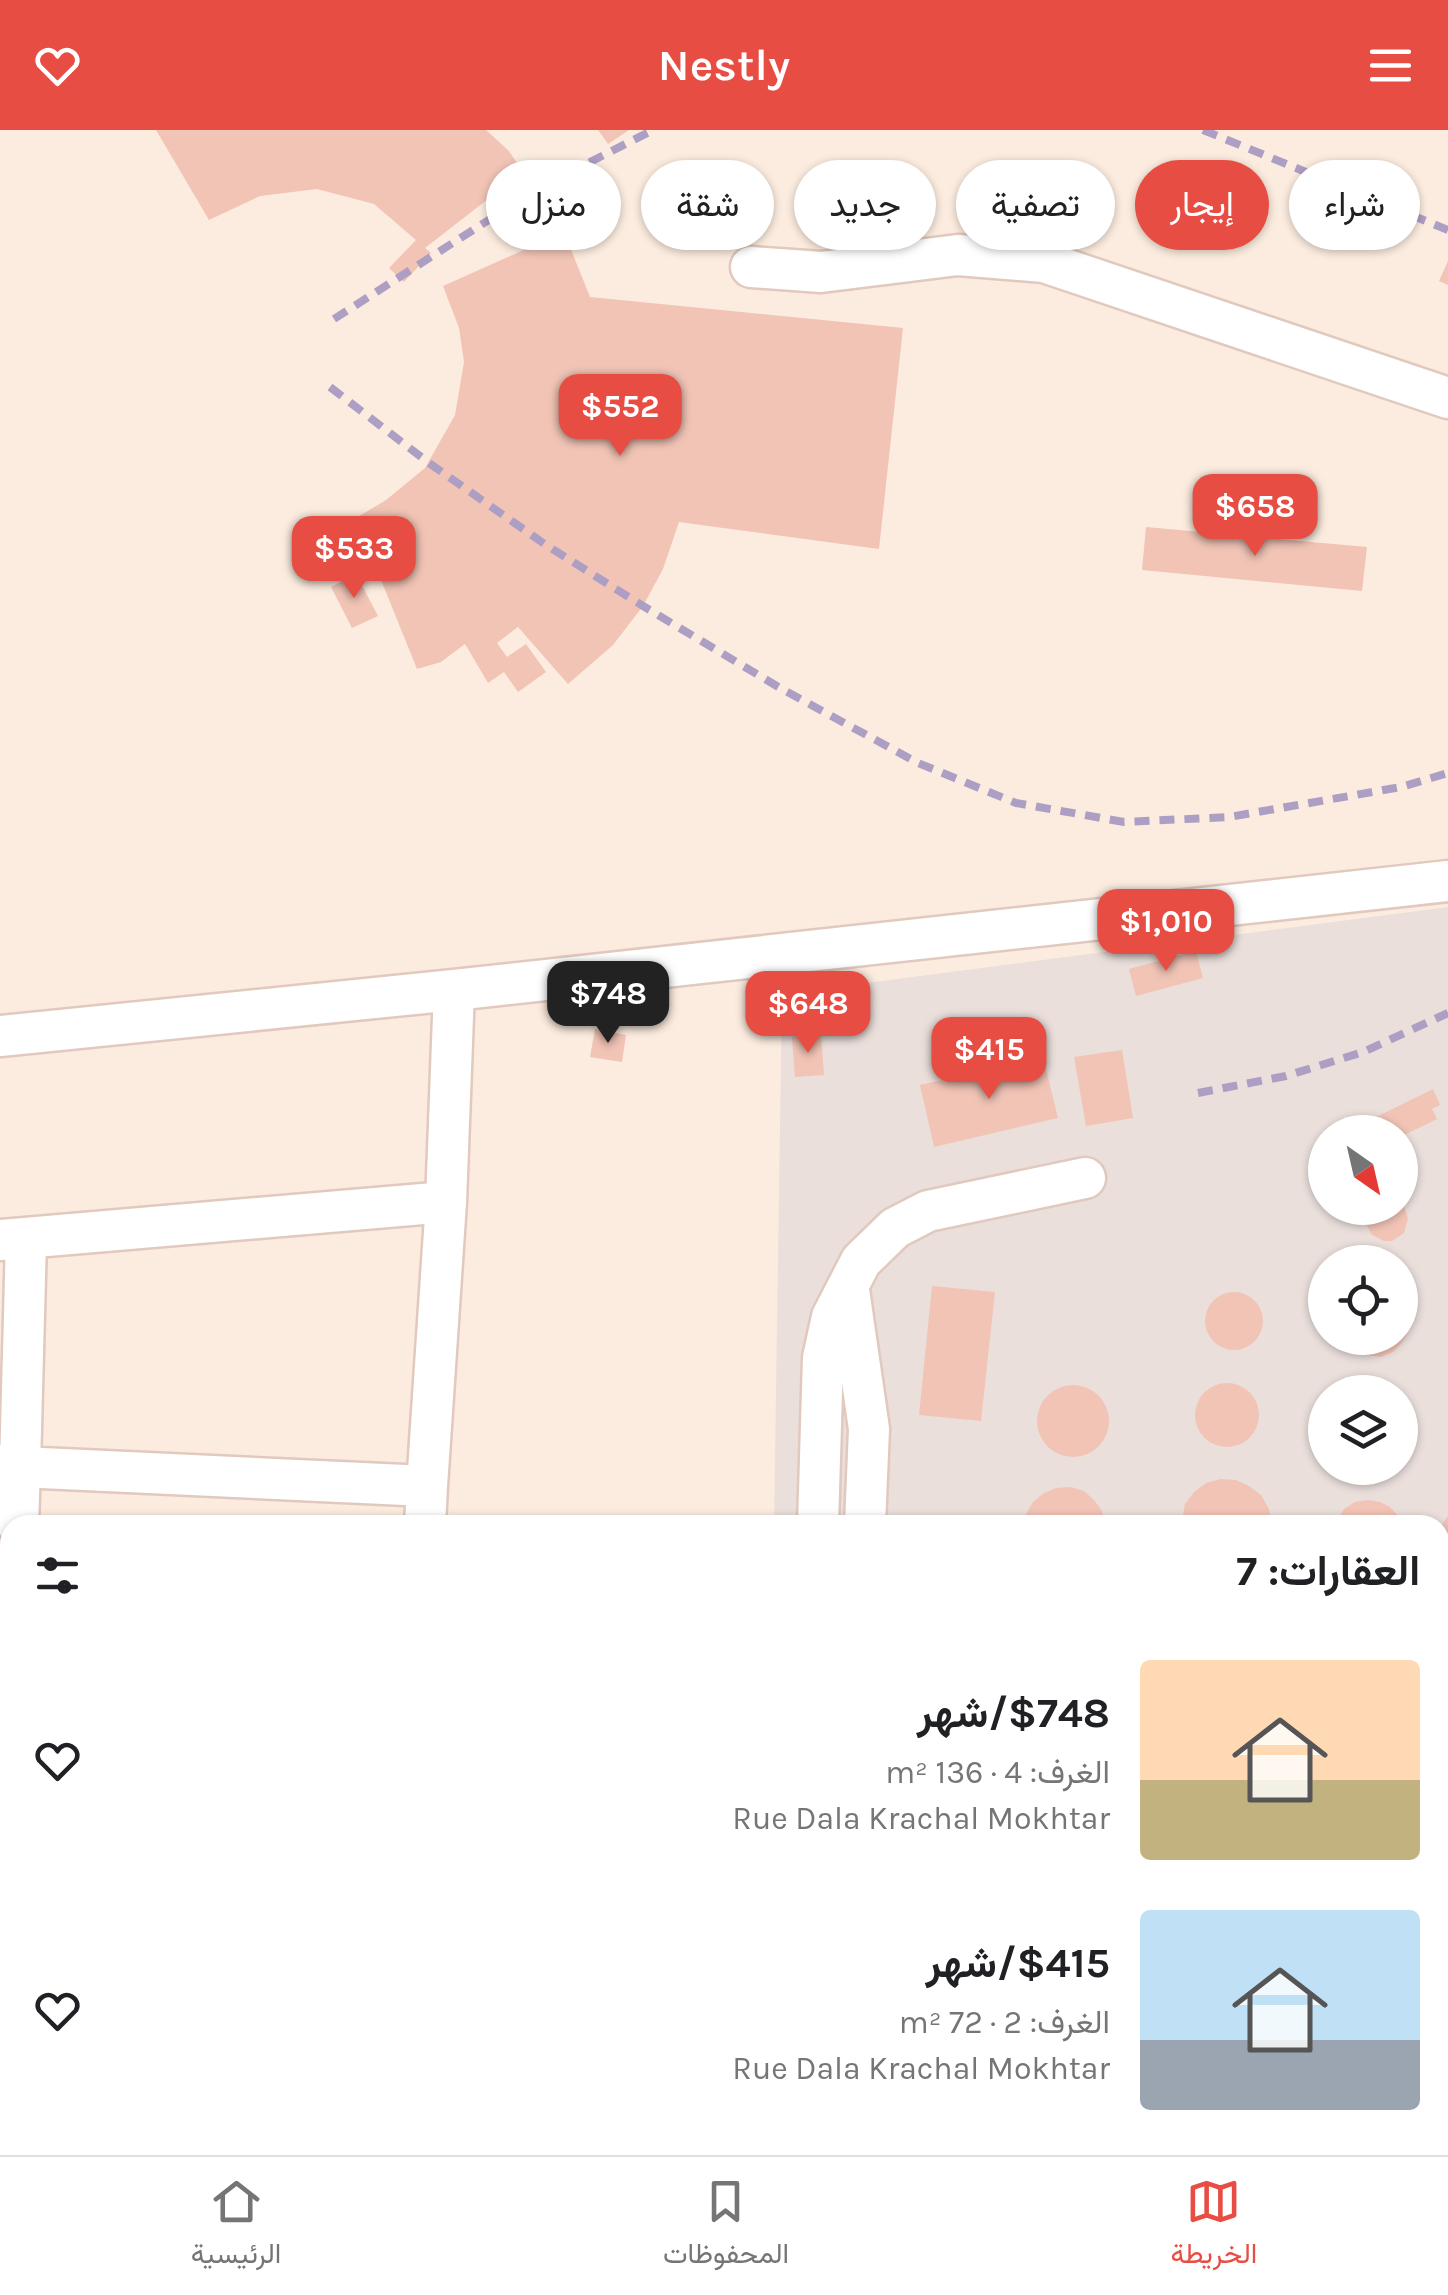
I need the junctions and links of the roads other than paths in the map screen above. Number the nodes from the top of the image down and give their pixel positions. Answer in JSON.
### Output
{"nodes":[{"id":1,"x":752,"y":267,"type":"dead end"},
{"id":2,"x":1448,"y":398,"type":"edge"},
{"id":3,"x":1448,"y":881,"type":"edge"},
{"id":4,"x":454,"y":990,"type":"junction"},
{"id":5,"x":0,"y":1036,"type":"edge"},
{"id":6,"x":1085,"y":1178,"type":"dead end"},
{"id":7,"x":446,"y":1202,"type":"junction"},
{"id":8,"x":13,"y":1240,"type":"edge"},
{"id":9,"x":848,"y":1286,"type":"junction"},
{"id":10,"x":10,"y":1466,"type":"edge"},
{"id":11,"x":426,"y":1505,"type":"edge"},
{"id":12,"x":17,"y":1515,"type":"edge"},
{"id":13,"x":818,"y":1515,"type":"edge"},
{"id":14,"x":865,"y":1515,"type":"edge"}],
"edges":[{"from":1,"to":2,"type":"street"},
{"from":3,"to":4,"type":"street"},
{"from":4,"to":5,"type":"street"},
{"from":4,"to":7,"type":"street"},
{"from":6,"to":9,"type":"street"},
{"from":7,"to":8,"type":"street"},
{"from":7,"to":11,"type":"street"},
{"from":8,"to":10,"type":"street"},
{"from":9,"to":13,"type":"street"},
{"from":9,"to":14,"type":"street"},
{"from":10,"to":11,"type":"street"},
{"from":10,"to":12,"type":"street"}]}
